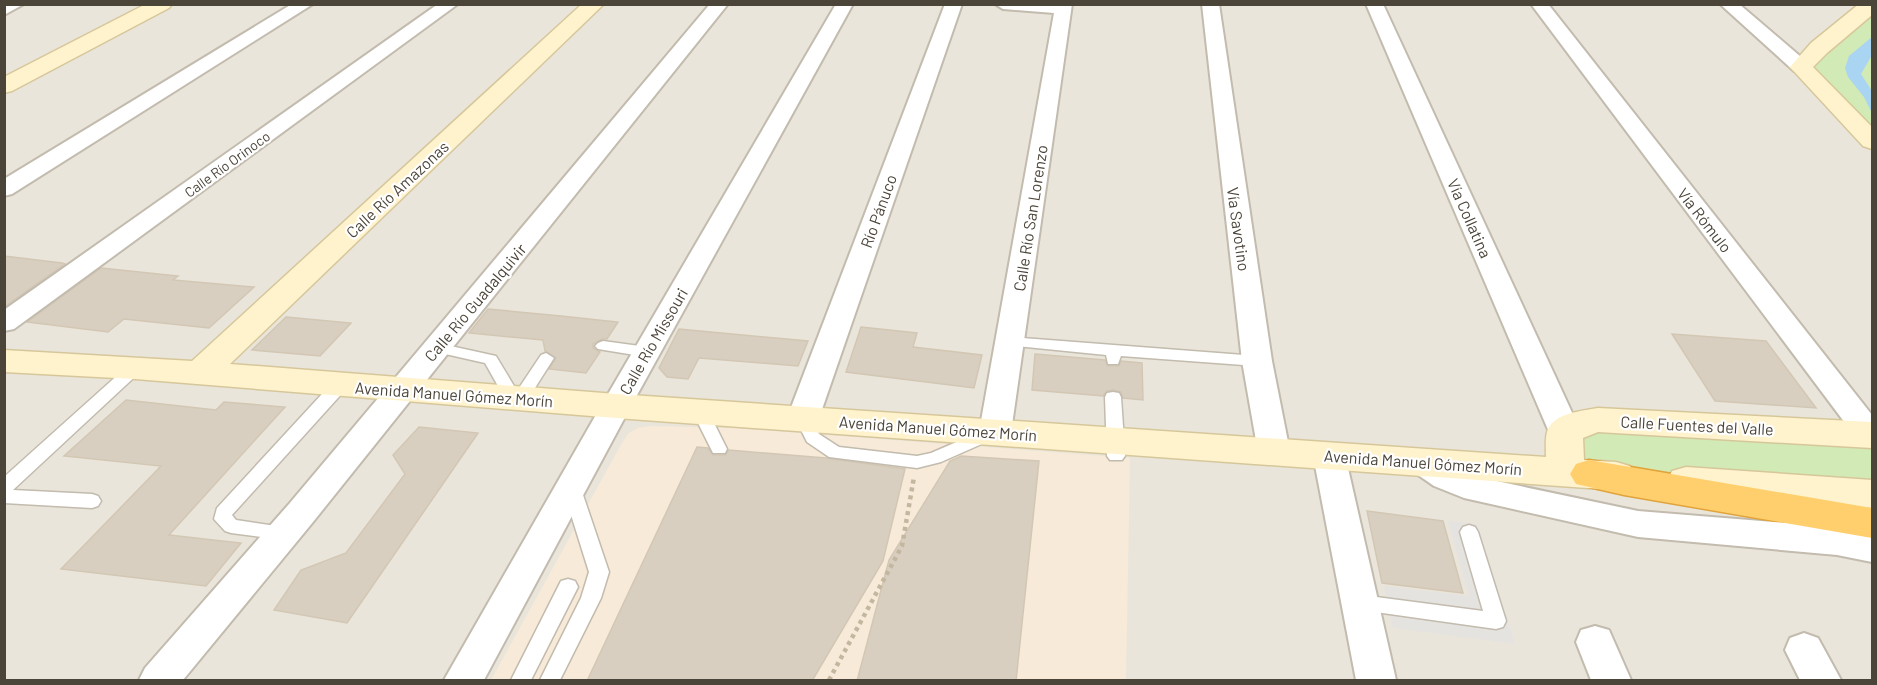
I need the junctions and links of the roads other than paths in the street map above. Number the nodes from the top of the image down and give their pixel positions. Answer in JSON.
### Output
{"nodes":[{"id":1,"x":16,"y":4,"type":"edge"},
{"id":2,"x":162,"y":4,"type":"edge"},
{"id":3,"x":305,"y":4,"type":"edge"},
{"id":4,"x":450,"y":4,"type":"edge"},
{"id":5,"x":594,"y":4,"type":"edge"},
{"id":6,"x":720,"y":4,"type":"edge"},
{"id":7,"x":845,"y":4,"type":"edge"},
{"id":8,"x":954,"y":4,"type":"edge"},
{"id":9,"x":1003,"y":4,"type":"edge"},
{"id":10,"x":1210,"y":4,"type":"edge"},
{"id":11,"x":1374,"y":4,"type":"edge"},
{"id":12,"x":1539,"y":4,"type":"edge"},
{"id":13,"x":1728,"y":4,"type":"edge"},
{"id":14,"x":1869,"y":4,"type":"edge"},
{"id":15,"x":1064,"y":6,"type":"edge"},
{"id":16,"x":4,"y":10,"type":"edge"},
{"id":17,"x":1802,"y":67,"type":"junction"},
{"id":18,"x":4,"y":86,"type":"edge"},
{"id":19,"x":1872,"y":141,"type":"edge"},
{"id":20,"x":4,"y":189,"type":"edge"},
{"id":21,"x":4,"y":323,"type":"edge"},
{"id":22,"x":1010,"y":342,"type":"junction"},
{"id":23,"x":603,"y":346,"type":"dead end"},
{"id":24,"x":437,"y":348,"type":"junction"},
{"id":25,"x":647,"y":352,"type":"junction"},
{"id":26,"x":546,"y":358,"type":"dead end"},
{"id":27,"x":1257,"y":362,"type":"junction"},
{"id":28,"x":14,"y":365,"type":"edge"},
{"id":29,"x":135,"y":368,"type":"junction"},
{"id":30,"x":199,"y":374,"type":"junction"},
{"id":31,"x":340,"y":386,"type":"junction"},
{"id":32,"x":403,"y":389,"type":"junction"},
{"id":33,"x":1113,"y":397,"type":"dead end"},
{"id":34,"x":517,"y":398,"type":"junction"},
{"id":35,"x":616,"y":406,"type":"junction"},
{"id":36,"x":700,"y":411,"type":"junction"},
{"id":37,"x":803,"y":418,"type":"junction"},
{"id":38,"x":1565,"y":432,"type":"junction"},
{"id":39,"x":1872,"y":435,"type":"edge"},
{"id":40,"x":1010,"y":438,"type":"junction"},
{"id":41,"x":1116,"y":448,"type":"junction"},
{"id":42,"x":719,"y":449,"type":"dead end"},
{"id":43,"x":1274,"y":452,"type":"junction"},
{"id":44,"x":1329,"y":455,"type":"junction"},
{"id":45,"x":1422,"y":462,"type":"junction"},
{"id":46,"x":1577,"y":473,"type":"junction"},
{"id":47,"x":571,"y":486,"type":"junction"},
{"id":48,"x":4,"y":488,"type":"edge"},
{"id":49,"x":1872,"y":494,"type":"edge"},
{"id":50,"x":4,"y":496,"type":"edge"},
{"id":51,"x":92,"y":501,"type":"dead end"},
{"id":52,"x":1872,"y":523,"type":"edge"},
{"id":53,"x":1469,"y":532,"type":"dead end"},
{"id":54,"x":284,"y":533,"type":"junction"},
{"id":55,"x":1872,"y":548,"type":"edge"},
{"id":56,"x":568,"y":587,"type":"dead end"},
{"id":57,"x":1360,"y":603,"type":"junction"},
{"id":58,"x":1596,"y":642,"type":"dead end"},
{"id":59,"x":159,"y":681,"type":"edge"},
{"id":60,"x":464,"y":681,"type":"edge"},
{"id":61,"x":521,"y":681,"type":"edge"},
{"id":62,"x":550,"y":681,"type":"edge"},
{"id":63,"x":1376,"y":681,"type":"edge"},
{"id":64,"x":1611,"y":681,"type":"edge"}],
"edges":[{"from":1,"to":16,"type":"street"},
{"from":2,"to":18,"type":"street"},
{"from":3,"to":20,"type":"street"},
{"from":4,"to":21,"type":"street","name":"Calle Río Orinoco"},
{"from":5,"to":30,"type":"street","name":"Calle Río Amazonas"},
{"from":6,"to":24,"type":"street","name":"Calle Río Guadalquivir"},
{"from":7,"to":25,"type":"street","name":"Calle Río Missouri"},
{"from":8,"to":37,"type":"street","name":"Río Pánuco"},
{"from":9,"to":15,"type":"street"},
{"from":10,"to":27,"type":"street","name":"Vía Savotino"},
{"from":11,"to":38,"type":"street","name":"Vía Collatina"},
{"from":12,"to":39,"type":"street","name":"Vía Rómulo"},
{"from":13,"to":17,"type":"street"},
{"from":14,"to":17,"type":"street"},
{"from":15,"to":22,"type":"street","name":"Calle Río San Lorenzo"},
{"from":17,"to":19,"type":"street"},
{"from":22,"to":27,"type":"lane"},
{"from":22,"to":40,"type":"street","name":"Calle Río San Lorenzo"},
{"from":23,"to":25,"type":"lane"},
{"from":24,"to":32,"type":"street","name":"Calle Río Guadalquivir"},
{"from":24,"to":34,"type":"lane"},
{"from":25,"to":35,"type":"street","name":"Calle Río Missouri"},
{"from":26,"to":34,"type":"lane"},
{"from":27,"to":43,"type":"street","name":"Vía Savotino"},
{"from":28,"to":29,"type":"street","name":"Avenida Manuel Gómez Morín"},
{"from":29,"to":30,"type":"street","name":"Avenida Manuel Gómez Morín"},
{"from":29,"to":48,"type":"lane"},
{"from":30,"to":31,"type":"street","name":"Avenida Manuel Gómez Morín"},
{"from":31,"to":32,"type":"street","name":"Avenida Manuel Gómez Morín"},
{"from":31,"to":54,"type":"lane"},
{"from":32,"to":34,"type":"street","name":"Avenida Manuel Gómez Morín"},
{"from":32,"to":54,"type":"street","name":"Calle Río Guadalquivir"},
{"from":33,"to":41,"type":"lane"},
{"from":34,"to":35,"type":"street","name":"Avenida Manuel Gómez Morín"},
{"from":35,"to":36,"type":"street","name":"Avenida Manuel Gómez Morín"},
{"from":35,"to":47,"type":"street","name":"Calle Río Missouri"},
{"from":36,"to":37,"type":"street","name":"Avenida Manuel Gómez Morín"},
{"from":36,"to":42,"type":"lane"},
{"from":37,"to":40,"type":"street","name":"Avenida Manuel Gómez Morín"},
{"from":37,"to":40,"type":"lane"},
{"from":38,"to":39,"type":"street","name":"Calle Fuentes del Valle"},
{"from":38,"to":46,"type":"street"},
{"from":40,"to":41,"type":"street","name":"Avenida Manuel Gómez Morín"},
{"from":41,"to":43,"type":"street","name":"Avenida Manuel Gómez Morín"},
{"from":43,"to":44,"type":"street","name":"Avenida Manuel Gómez Morín"},
{"from":44,"to":45,"type":"street","name":"Avenida Manuel Gómez Morín"},
{"from":44,"to":57,"type":"street"},
{"from":45,"to":46,"type":"street","name":"Avenida Manuel Gómez Morín"},
{"from":45,"to":55,"type":"street"},
{"from":46,"to":49,"type":"street","name":"Avenida Manuel Gómez Morín"},
{"from":46,"to":52,"type":"highway"},
{"from":47,"to":60,"type":"street","name":"Calle Río Missouri"},
{"from":47,"to":62,"type":"lane"},
{"from":50,"to":51,"type":"lane"},
{"from":53,"to":57,"type":"lane"},
{"from":54,"to":59,"type":"street","name":"Calle Río Guadalquivir"},
{"from":56,"to":61,"type":"lane"},
{"from":57,"to":63,"type":"street"},
{"from":58,"to":64,"type":"street"}]}
